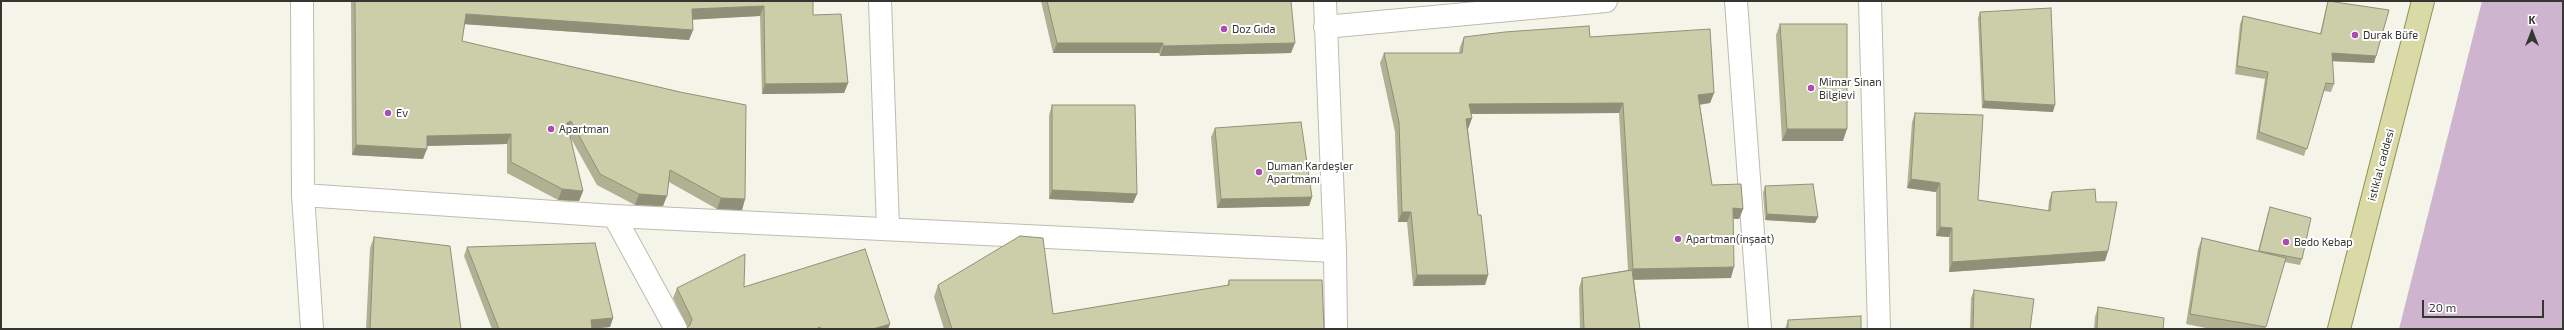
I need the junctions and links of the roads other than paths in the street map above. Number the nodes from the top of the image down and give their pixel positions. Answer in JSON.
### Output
{"nodes":[{"id":1,"x":302,"y":1,"type":"edge"},
{"id":2,"x":880,"y":1,"type":"edge"},
{"id":3,"x":1325,"y":1,"type":"edge"},
{"id":4,"x":1606,"y":1,"type":"edge"},
{"id":5,"x":1736,"y":1,"type":"edge"},
{"id":6,"x":1870,"y":1,"type":"edge"},
{"id":7,"x":2423,"y":1,"type":"edge"},
{"id":8,"x":1326,"y":27,"type":"junction"},
{"id":9,"x":303,"y":195,"type":"junction"},
{"id":10,"x":614,"y":216,"type":"junction"},
{"id":11,"x":888,"y":228,"type":"junction"},
{"id":12,"x":1335,"y":251,"type":"junction"},
{"id":13,"x":312,"y":329,"type":"edge"},
{"id":14,"x":676,"y":329,"type":"edge"},
{"id":15,"x":1336,"y":329,"type":"edge"},
{"id":16,"x":1760,"y":329,"type":"edge"},
{"id":17,"x":1879,"y":329,"type":"edge"},
{"id":18,"x":2338,"y":329,"type":"edge"}],
"edges":[{"from":1,"to":9,"type":"street"},
{"from":2,"to":11,"type":"street"},
{"from":3,"to":8,"type":"street"},
{"from":4,"to":8,"type":"street"},
{"from":5,"to":16,"type":"street"},
{"from":6,"to":17,"type":"street"},
{"from":7,"to":18,"type":"main road","name":"istiklal caddesi"},
{"from":8,"to":12,"type":"street"},
{"from":9,"to":10,"type":"street"},
{"from":9,"to":13,"type":"street"},
{"from":10,"to":11,"type":"street"},
{"from":10,"to":14,"type":"street"},
{"from":11,"to":12,"type":"street"},
{"from":12,"to":15,"type":"street"}]}
